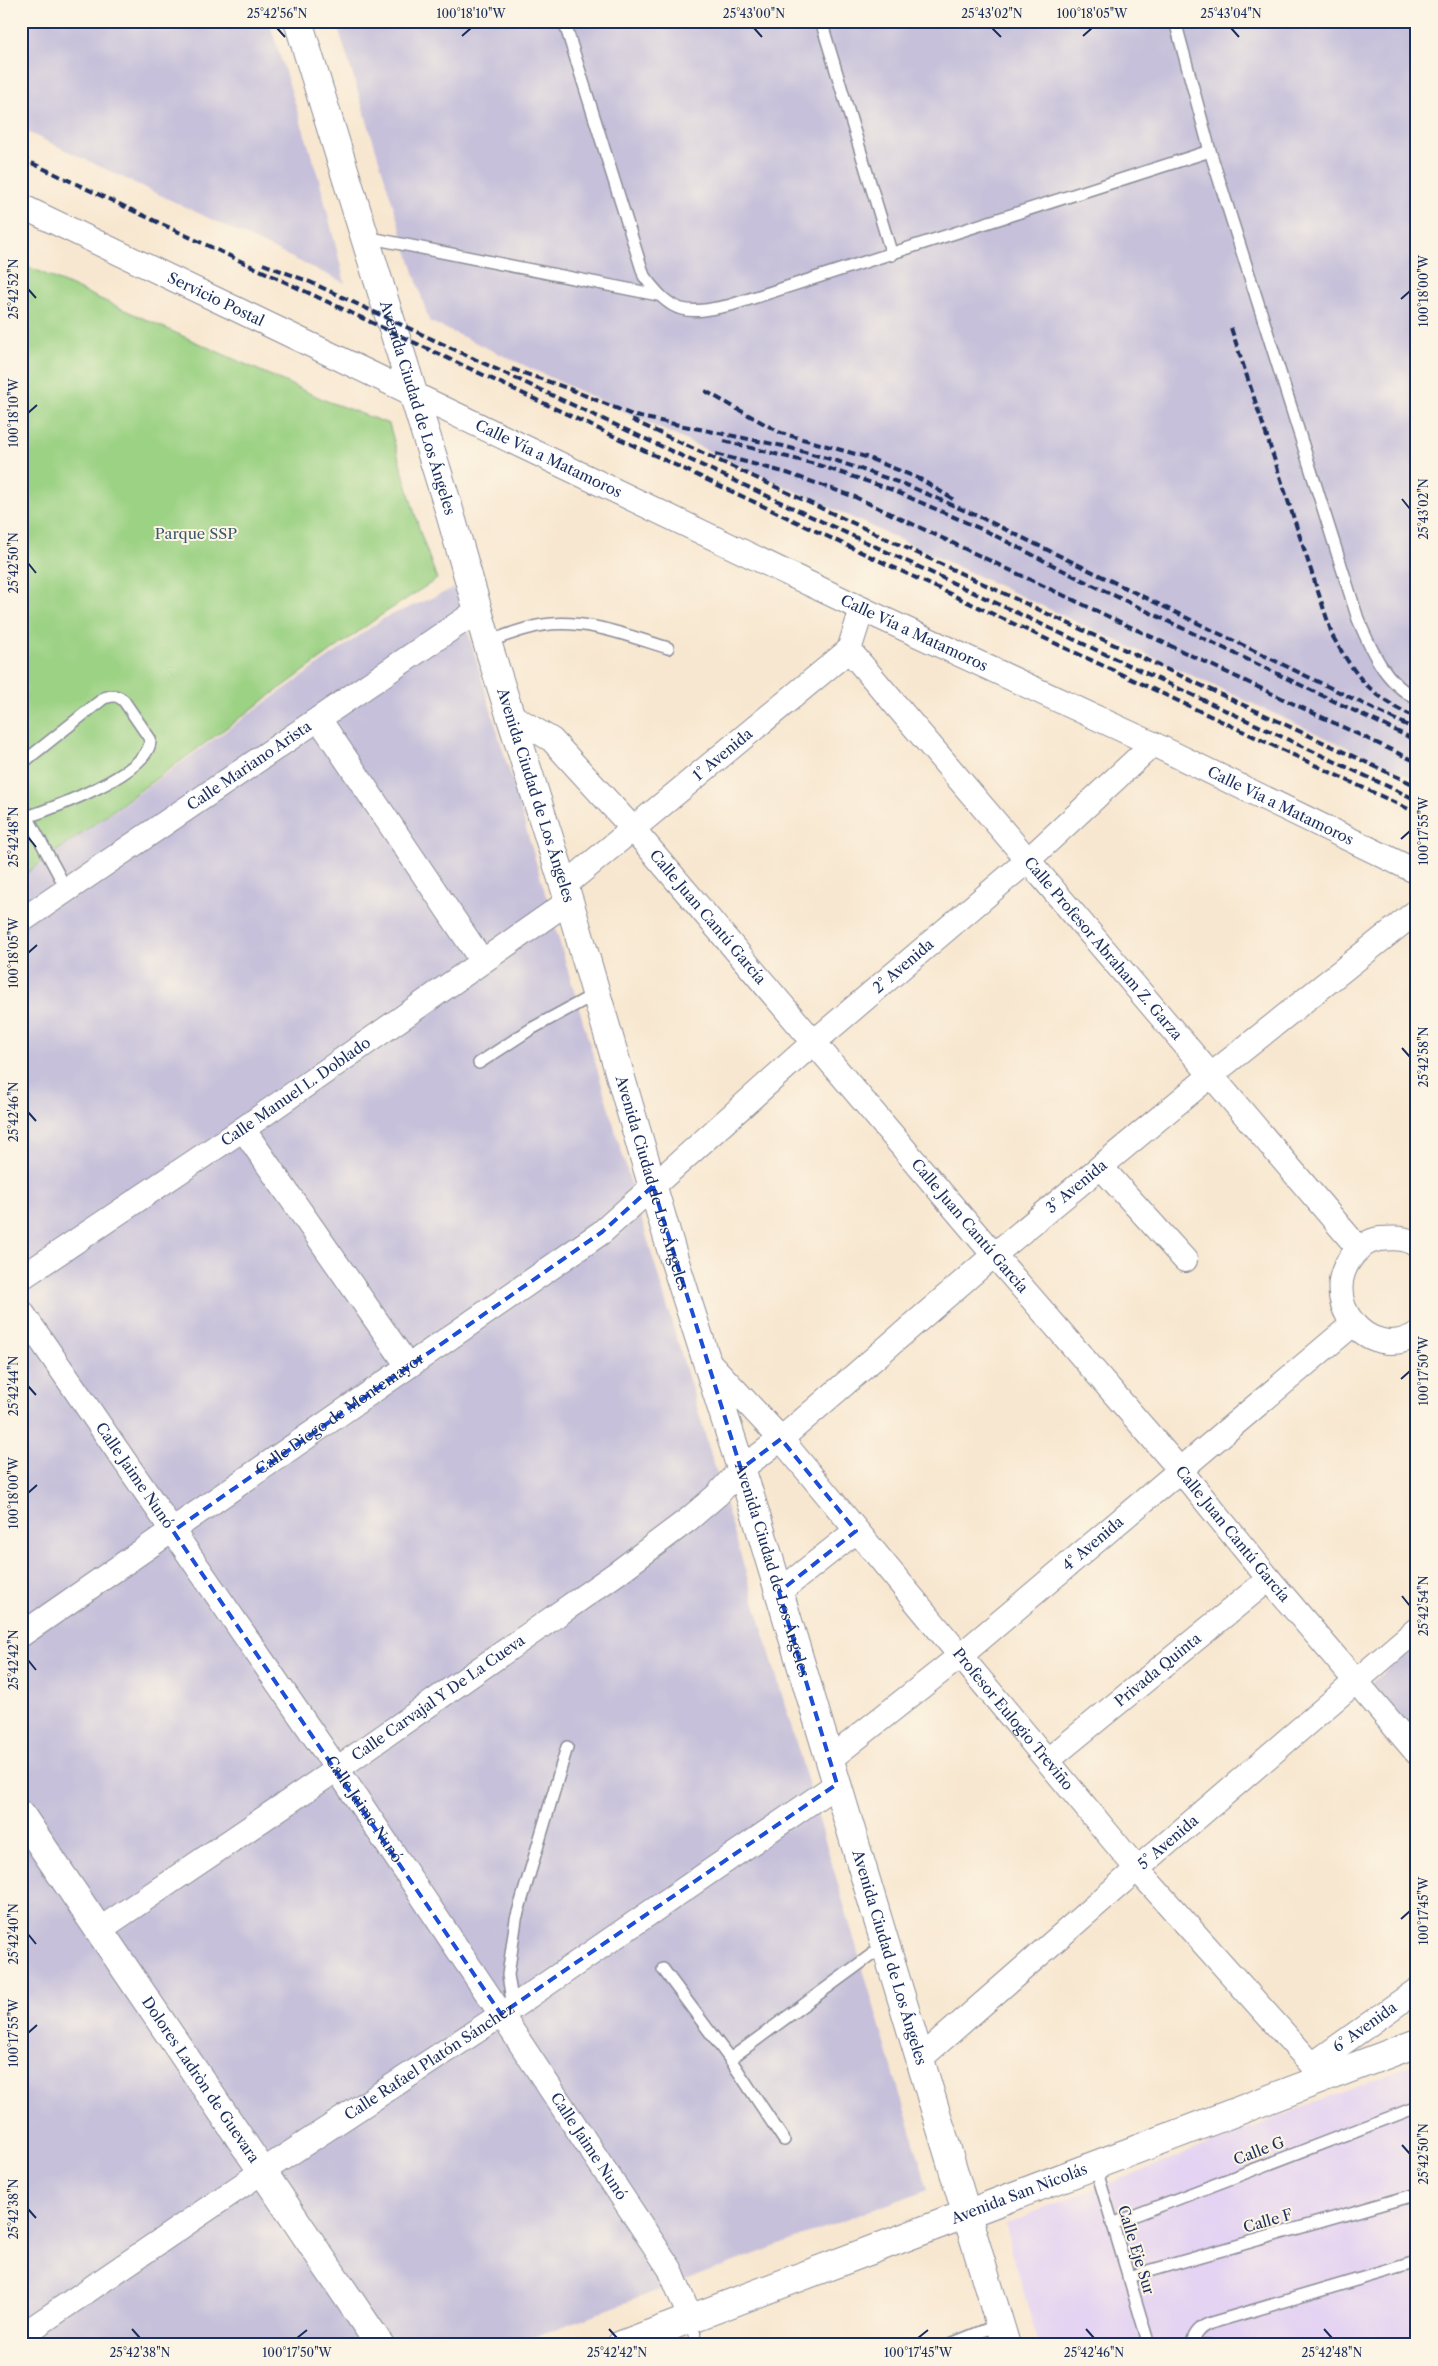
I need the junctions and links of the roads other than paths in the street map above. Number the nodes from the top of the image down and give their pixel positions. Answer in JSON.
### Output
{"nodes":[{"id":1,"x":298,"y":21,"type":"edge"},
{"id":2,"x":564,"y":21,"type":"edge"},
{"id":3,"x":821,"y":21,"type":"edge"},
{"id":4,"x":1175,"y":21,"type":"edge"},
{"id":5,"x":1210,"y":151,"type":"junction"},
{"id":6,"x":25,"y":211,"type":"edge"},
{"id":7,"x":364,"y":236,"type":"junction"},
{"id":8,"x":892,"y":255,"type":"junction"},
{"id":9,"x":658,"y":295,"type":"junction"},
{"id":10,"x":411,"y":392,"type":"junction"},
{"id":11,"x":862,"y":609,"type":"junction"},
{"id":12,"x":478,"y":611,"type":"junction"},
{"id":13,"x":487,"y":642,"type":"junction"},
{"id":14,"x":668,"y":648,"type":"dead end"},
{"id":15,"x":849,"y":650,"type":"junction"},
{"id":16,"x":1417,"y":699,"type":"edge"},
{"id":17,"x":509,"y":714,"type":"junction"},
{"id":18,"x":319,"y":719,"type":"junction"},
{"id":19,"x":1153,"y":744,"type":"junction"},
{"id":20,"x":21,"y":764,"type":"edge"},
{"id":21,"x":21,"y":805,"type":"edge"},
{"id":22,"x":24,"y":818,"type":"edge"},
{"id":23,"x":634,"y":830,"type":"junction"},
{"id":24,"x":1027,"y":861,"type":"junction"},
{"id":25,"x":1417,"y":872,"type":"edge"},
{"id":26,"x":67,"y":890,"type":"junction"},
{"id":27,"x":567,"y":893,"type":"junction"},
{"id":28,"x":1417,"y":911,"type":"edge"},
{"id":29,"x":21,"y":921,"type":"edge"},
{"id":30,"x":482,"y":961,"type":"junction"},
{"id":31,"x":597,"y":993,"type":"junction"},
{"id":32,"x":814,"y":1042,"type":"junction"},
{"id":33,"x":479,"y":1063,"type":"dead end"},
{"id":34,"x":1210,"y":1076,"type":"junction"},
{"id":35,"x":243,"y":1129,"type":"junction"},
{"id":36,"x":1101,"y":1167,"type":"junction"},
{"id":37,"x":653,"y":1186,"type":"junction"},
{"id":38,"x":1417,"y":1245,"type":"edge"},
{"id":39,"x":1359,"y":1249,"type":"junction"},
{"id":40,"x":994,"y":1255,"type":"junction"},
{"id":41,"x":1185,"y":1260,"type":"dead end"},
{"id":42,"x":21,"y":1278,"type":"edge"},
{"id":43,"x":21,"y":1311,"type":"edge"},
{"id":44,"x":1353,"y":1324,"type":"junction"},
{"id":45,"x":1417,"y":1334,"type":"edge"},
{"id":46,"x":707,"y":1360,"type":"junction"},
{"id":47,"x":408,"y":1366,"type":"junction"},
{"id":48,"x":781,"y":1439,"type":"junction"},
{"id":49,"x":741,"y":1469,"type":"junction"},
{"id":50,"x":1181,"y":1471,"type":"junction"},
{"id":51,"x":173,"y":1531,"type":"junction"},
{"id":52,"x":856,"y":1531,"type":"junction"},
{"id":53,"x":1268,"y":1579,"type":"junction"},
{"id":54,"x":779,"y":1592,"type":"junction"},
{"id":55,"x":1417,"y":1629,"type":"edge"},
{"id":56,"x":21,"y":1635,"type":"edge"},
{"id":57,"x":960,"y":1656,"type":"junction"},
{"id":58,"x":1356,"y":1680,"type":"junction"},
{"id":59,"x":567,"y":1747,"type":"dead end"},
{"id":60,"x":1417,"y":1753,"type":"edge"},
{"id":61,"x":1048,"y":1760,"type":"junction"},
{"id":62,"x":337,"y":1769,"type":"junction"},
{"id":63,"x":833,"y":1771,"type":"junction"},
{"id":64,"x":21,"y":1815,"type":"edge"},
{"id":65,"x":1136,"y":1869,"type":"junction"},
{"id":66,"x":99,"y":1930,"type":"junction"},
{"id":67,"x":886,"y":1945,"type":"junction"},
{"id":68,"x":663,"y":1969,"type":"dead end"},
{"id":69,"x":1417,"y":1990,"type":"edge"},
{"id":70,"x":507,"y":2010,"type":"junction"},
{"id":71,"x":1417,"y":2043,"type":"edge"},
{"id":72,"x":921,"y":2058,"type":"junction"},
{"id":73,"x":730,"y":2059,"type":"junction"},
{"id":74,"x":1317,"y":2071,"type":"junction"},
{"id":75,"x":1417,"y":2107,"type":"edge"},
{"id":76,"x":784,"y":2140,"type":"dead end"},
{"id":77,"x":1095,"y":2165,"type":"junction"},
{"id":78,"x":262,"y":2171,"type":"junction"},
{"id":79,"x":1417,"y":2194,"type":"edge"},
{"id":80,"x":967,"y":2215,"type":"junction"},
{"id":81,"x":1112,"y":2224,"type":"junction"},
{"id":82,"x":1417,"y":2262,"type":"edge"},
{"id":83,"x":1128,"y":2277,"type":"junction"},
{"id":84,"x":690,"y":2318,"type":"junction"},
{"id":85,"x":1003,"y":2334,"type":"edge"},
{"id":86,"x":21,"y":2336,"type":"edge"},
{"id":87,"x":21,"y":2340,"type":"edge"},
{"id":88,"x":24,"y":2345,"type":"edge"},
{"id":89,"x":380,"y":2345,"type":"edge"},
{"id":90,"x":621,"y":2345,"type":"edge"},
{"id":91,"x":698,"y":2345,"type":"edge"},
{"id":92,"x":948,"y":2345,"type":"edge"},
{"id":93,"x":1149,"y":2345,"type":"edge"},
{"id":94,"x":1192,"y":2345,"type":"edge"}],
"edges":[{"from":1,"to":7,"type":"street","name":"Avenida Ciudad de Los Ángeles"},
{"from":2,"to":9,"type":"lane"},
{"from":3,"to":8,"type":"lane"},
{"from":4,"to":5,"type":"lane"},
{"from":5,"to":8,"type":"lane"},
{"from":5,"to":16,"type":"lane"},
{"from":6,"to":10,"type":"street","name":"Servicio Postal"},
{"from":7,"to":9,"type":"lane"},
{"from":7,"to":10,"type":"street","name":"Avenida Ciudad de Los Ángeles"},
{"from":8,"to":9,"type":"lane"},
{"from":10,"to":11,"type":"street","name":"Calle Vía a Matamoros"},
{"from":10,"to":12,"type":"street","name":"Avenida Ciudad de Los Ángeles"},
{"from":11,"to":15,"type":"street"},
{"from":11,"to":19,"type":"street","name":"Calle Vía a Matamoros"},
{"from":12,"to":13,"type":"street","name":"Avenida Ciudad de Los Ángeles"},
{"from":12,"to":18,"type":"street","name":"Calle Mariano Arista"},
{"from":13,"to":14,"type":"lane"},
{"from":13,"to":17,"type":"street","name":"Avenida Ciudad de Los Ángeles"},
{"from":15,"to":23,"type":"street","name":"1° Avenida"},
{"from":15,"to":24,"type":"street","name":"Calle Profesor Abraham Z. Garza"},
{"from":17,"to":23,"type":"street","name":"Calle Juan Cantú García"},
{"from":17,"to":27,"type":"street","name":"Avenida Ciudad de Los Ángeles"},
{"from":18,"to":26,"type":"street","name":"Calle Mariano Arista"},
{"from":18,"to":30,"type":"street"},
{"from":19,"to":24,"type":"street","name":"2° Avenida"},
{"from":19,"to":25,"type":"street","name":"Calle Vía a Matamoros"},
{"from":20,"to":22,"type":"lane"},
{"from":21,"to":22,"type":"lane"},
{"from":22,"to":26,"type":"lane"},
{"from":23,"to":27,"type":"street","name":"1° Avenida"},
{"from":23,"to":32,"type":"street","name":"Calle Juan Cantú García"},
{"from":24,"to":32,"type":"street","name":"2° Avenida"},
{"from":24,"to":34,"type":"street","name":"Calle Profesor Abraham Z. Garza"},
{"from":26,"to":29,"type":"street","name":"Calle Mariano Arista"},
{"from":27,"to":30,"type":"street","name":"Calle Manuel L. Doblado"},
{"from":27,"to":31,"type":"street","name":"Avenida Ciudad de Los Ángeles"},
{"from":28,"to":34,"type":"street","name":"3° Avenida"},
{"from":30,"to":35,"type":"street","name":"Calle Manuel L. Doblado"},
{"from":31,"to":33,"type":"lane"},
{"from":31,"to":37,"type":"street","name":"Avenida Ciudad de Los Ángeles"},
{"from":32,"to":37,"type":"street","name":"2° Avenida"},
{"from":32,"to":40,"type":"street","name":"Calle Juan Cantú García"},
{"from":34,"to":36,"type":"street","name":"3° Avenida"},
{"from":34,"to":39,"type":"street","name":"Calle Profesor Abraham Z. Garza"},
{"from":35,"to":42,"type":"street","name":"Calle Manuel L. Doblado"},
{"from":35,"to":47,"type":"street"},
{"from":36,"to":40,"type":"street","name":"3° Avenida"},
{"from":36,"to":41,"type":"street"},
{"from":37,"to":46,"type":"street","name":"Avenida Ciudad de Los Ángeles"},
{"from":37,"to":47,"type":"street","name":"Calle Diego de Montemayor"},
{"from":38,"to":39,"type":"street"},
{"from":39,"to":44,"type":"street"},
{"from":40,"to":48,"type":"street","name":"3° Avenida"},
{"from":40,"to":50,"type":"street","name":"Calle Juan Cantú García"},
{"from":43,"to":51,"type":"street","name":"Calle Jaime Nunó"},
{"from":44,"to":45,"type":"street"},
{"from":44,"to":50,"type":"street","name":"4° Avenida"},
{"from":46,"to":48,"type":"street","name":"Profesor Eulogio Treviño"},
{"from":46,"to":49,"type":"street","name":"Avenida Ciudad de Los Ángeles"},
{"from":47,"to":51,"type":"street","name":"Calle Diego de Montemayor"},
{"from":48,"to":49,"type":"street","name":"3° Avenida"},
{"from":48,"to":52,"type":"street","name":"Profesor Eulogio Treviño"},
{"from":49,"to":54,"type":"street","name":"Avenida Ciudad de Los Ángeles"},
{"from":49,"to":62,"type":"street","name":"Calle Carvajal Y De La Cueva"},
{"from":50,"to":53,"type":"street","name":"Calle Juan Cantú García"},
{"from":50,"to":57,"type":"street","name":"4° Avenida"},
{"from":51,"to":56,"type":"street","name":"Calle Diego de Montemayor"},
{"from":51,"to":62,"type":"street","name":"Calle Jaime Nunó"},
{"from":52,"to":54,"type":"street"},
{"from":52,"to":57,"type":"street","name":"Profesor Eulogio Treviño"},
{"from":53,"to":58,"type":"street","name":"Calle Juan Cantú García"},
{"from":53,"to":61,"type":"street","name":"Privada Quinta"},
{"from":54,"to":63,"type":"street","name":"Avenida Ciudad de Los Ángeles"},
{"from":55,"to":58,"type":"street","name":"5° Avenida"},
{"from":57,"to":61,"type":"street","name":"Profesor Eulogio Treviño"},
{"from":57,"to":63,"type":"street","name":"4° Avenida"},
{"from":58,"to":60,"type":"street","name":"Calle Juan Cantú García"},
{"from":58,"to":65,"type":"street","name":"5° Avenida"},
{"from":59,"to":70,"type":"lane"},
{"from":61,"to":65,"type":"street","name":"Profesor Eulogio Treviño"},
{"from":62,"to":66,"type":"street","name":"Calle Carvajal Y De La Cueva"},
{"from":62,"to":70,"type":"street","name":"Calle Jaime Nunó"},
{"from":63,"to":67,"type":"street","name":"Avenida Ciudad de Los Ángeles"},
{"from":63,"to":70,"type":"street","name":"Calle Rafael Platón Sánchez"},
{"from":64,"to":66,"type":"street","name":"Dolores Ladròn de Guevara"},
{"from":65,"to":72,"type":"street","name":"5° Avenida"},
{"from":65,"to":74,"type":"street","name":"Profesor Eulogio Treviño"},
{"from":66,"to":78,"type":"street","name":"Dolores Ladròn de Guevara"},
{"from":67,"to":72,"type":"street","name":"Avenida Ciudad de Los Ángeles"},
{"from":67,"to":73,"type":"lane"},
{"from":68,"to":73,"type":"lane"},
{"from":69,"to":74,"type":"street","name":"6° Avenida"},
{"from":70,"to":78,"type":"street","name":"Calle Rafael Platón Sánchez"},
{"from":70,"to":84,"type":"street","name":"Calle Jaime Nunó"},
{"from":71,"to":74,"type":"street","name":"Avenida San Nicolás"},
{"from":72,"to":80,"type":"street","name":"Avenida Ciudad de Los Ángeles"},
{"from":73,"to":76,"type":"lane"},
{"from":74,"to":77,"type":"street","name":"Avenida San Nicolás"},
{"from":75,"to":81,"type":"lane","name":"Calle G"},
{"from":77,"to":80,"type":"street","name":"Avenida San Nicolás"},
{"from":77,"to":81,"type":"lane","name":"Calle Eje Sur"},
{"from":78,"to":86,"type":"street","name":"Calle Rafael Platón Sánchez"},
{"from":78,"to":89,"type":"street","name":"Dolores Ladròn de Guevara"},
{"from":79,"to":83,"type":"lane","name":"Calle F"},
{"from":80,"to":84,"type":"street","name":"Avenida San Nicolás"},
{"from":80,"to":85,"type":"street","name":"Avenida Ciudad de Los Ángeles"},
{"from":81,"to":83,"type":"lane","name":"Calle Eje Sur"},
{"from":82,"to":94,"type":"lane"},
{"from":83,"to":93,"type":"lane","name":"Calle Eje Sur"},
{"from":84,"to":90,"type":"street","name":"Avenida San Nicolás"},
{"from":84,"to":91,"type":"lane"},
{"from":85,"to":92,"type":"lane"},
{"from":87,"to":88,"type":"lane"}]}
